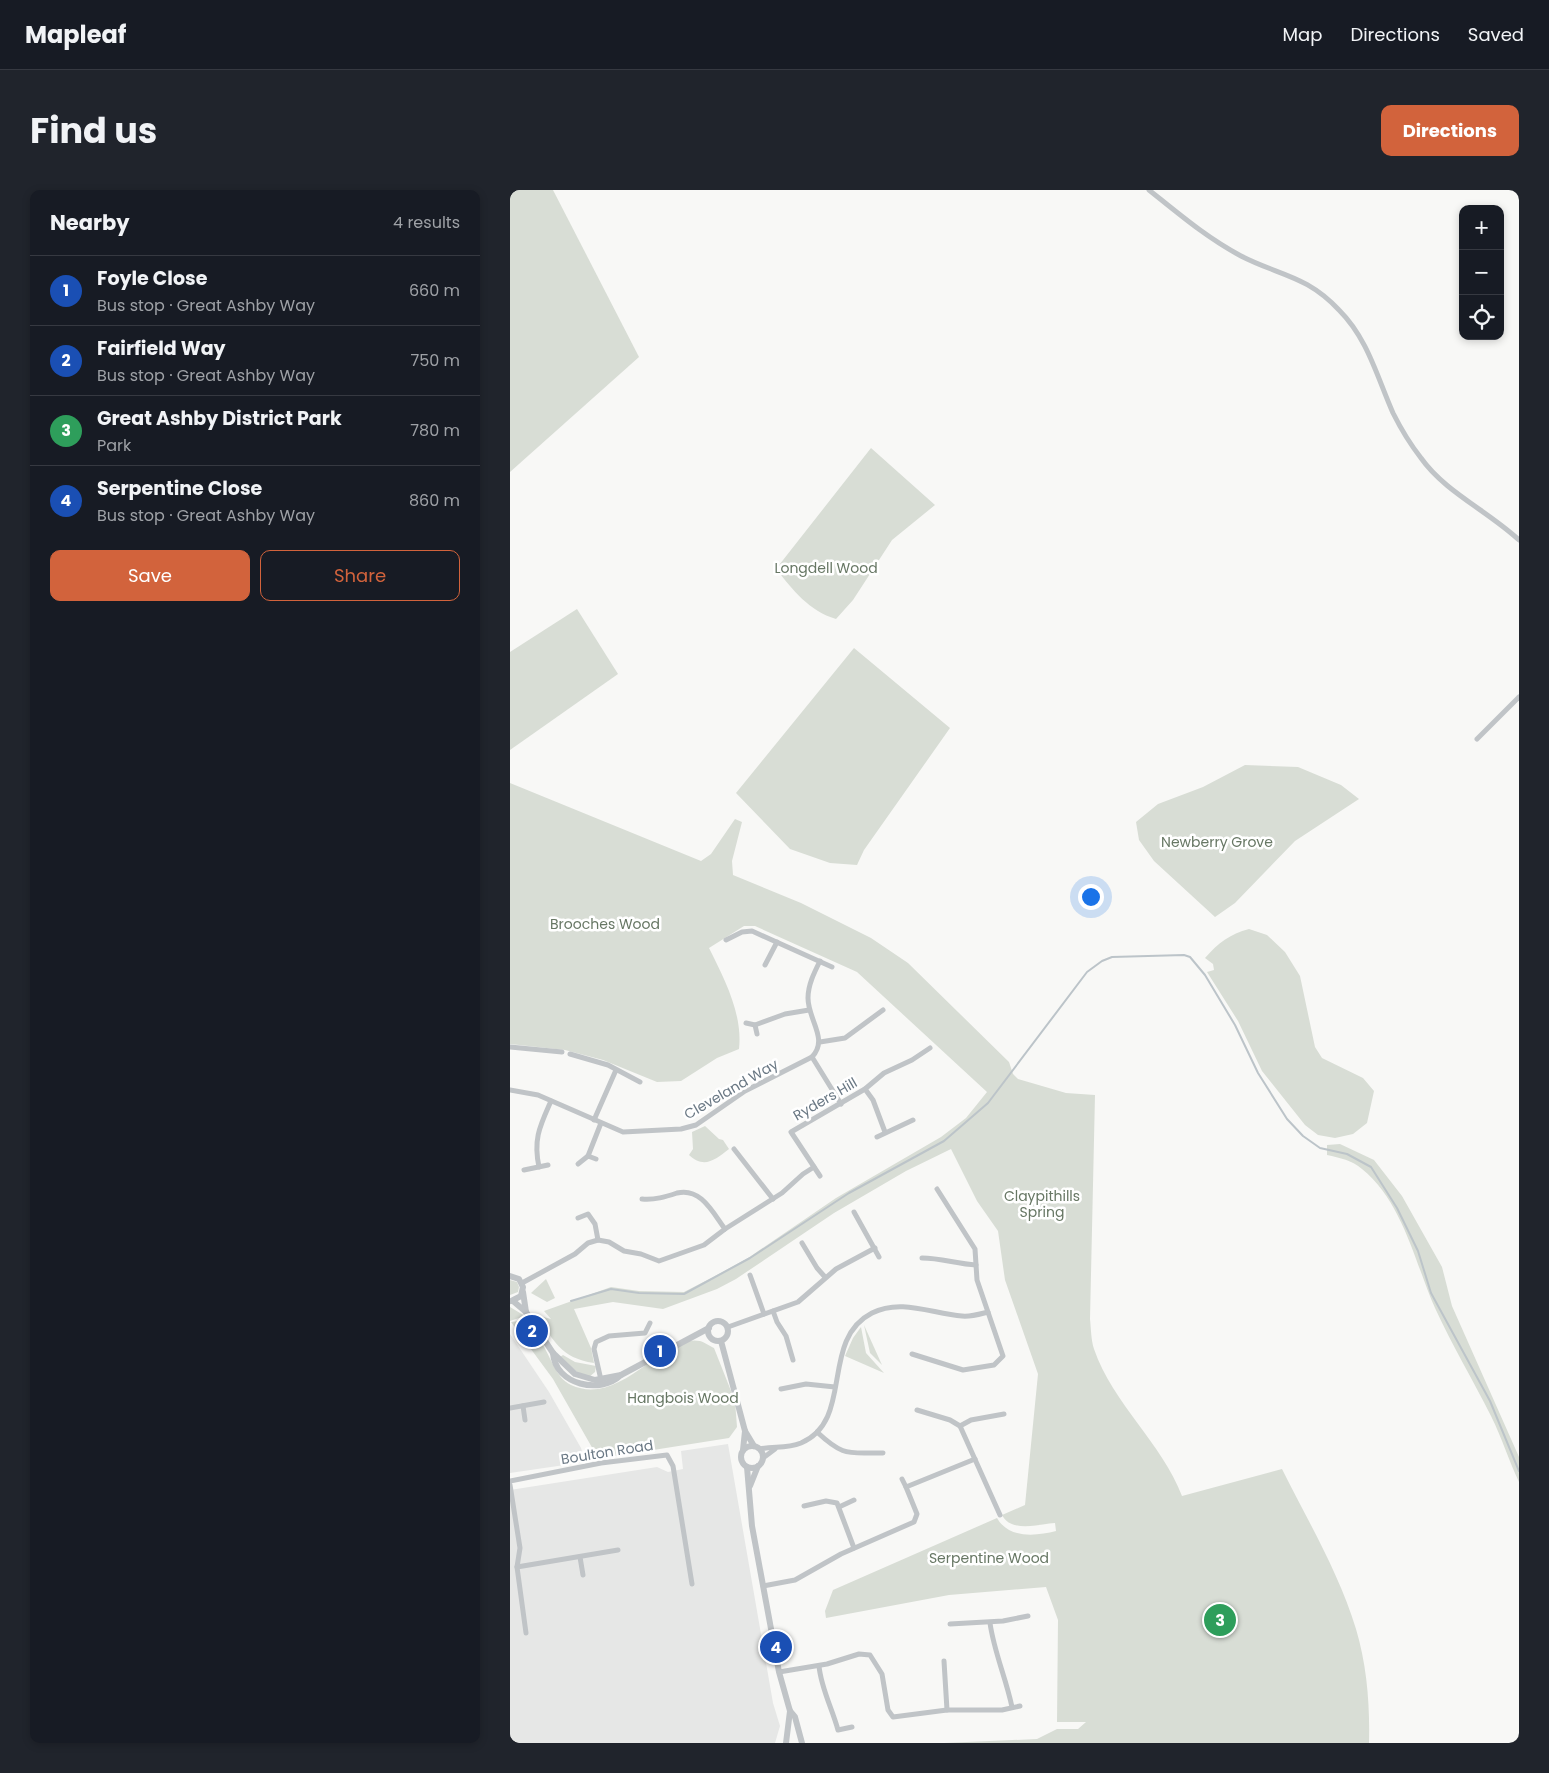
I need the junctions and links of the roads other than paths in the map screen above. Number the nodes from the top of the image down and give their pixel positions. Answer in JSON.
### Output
{"nodes":[{"id":1,"x":1149,"y":190,"type":"edge"},
{"id":2,"x":1519,"y":540,"type":"edge"},
{"id":3,"x":1519,"y":697,"type":"edge"},
{"id":4,"x":1477,"y":739,"type":"dead end"},
{"id":5,"x":726,"y":940,"type":"dead end"},
{"id":6,"x":777,"y":942,"type":"junction"},
{"id":7,"x":820,"y":962,"type":"junction"},
{"id":8,"x":765,"y":964,"type":"dead end"},
{"id":9,"x":832,"y":967,"type":"dead end"},
{"id":10,"x":809,"y":1010,"type":"junction"},
{"id":11,"x":883,"y":1010,"type":"dead end"},
{"id":12,"x":746,"y":1023,"type":"dead end"},
{"id":13,"x":755,"y":1025,"type":"junction"},
{"id":14,"x":757,"y":1034,"type":"dead end"},
{"id":15,"x":820,"y":1042,"type":"junction"},
{"id":16,"x":510,"y":1047,"type":"edge"},
{"id":17,"x":930,"y":1048,"type":"dead end"},
{"id":18,"x":562,"y":1052,"type":"dead end"},
{"id":19,"x":570,"y":1054,"type":"dead end"},
{"id":20,"x":812,"y":1057,"type":"junction"},
{"id":21,"x":616,"y":1070,"type":"junction"},
{"id":22,"x":640,"y":1082,"type":"dead end"},
{"id":23,"x":865,"y":1089,"type":"junction"},
{"id":24,"x":510,"y":1090,"type":"edge"},
{"id":25,"x":551,"y":1100,"type":"junction"},
{"id":26,"x":841,"y":1104,"type":"junction"},
{"id":27,"x":594,"y":1120,"type":"junction"},
{"id":28,"x":913,"y":1120,"type":"dead end"},
{"id":29,"x":601,"y":1123,"type":"junction"},
{"id":30,"x":885,"y":1132,"type":"junction"},
{"id":31,"x":877,"y":1137,"type":"dead end"},
{"id":32,"x":734,"y":1149,"type":"dead end"},
{"id":33,"x":588,"y":1156,"type":"junction"},
{"id":34,"x":596,"y":1159,"type":"dead end"},
{"id":35,"x":578,"y":1164,"type":"dead end"},
{"id":36,"x":548,"y":1165,"type":"dead end"},
{"id":37,"x":539,"y":1167,"type":"junction"},
{"id":38,"x":814,"y":1167,"type":"junction"},
{"id":39,"x":524,"y":1170,"type":"dead end"},
{"id":40,"x":820,"y":1176,"type":"dead end"},
{"id":41,"x":937,"y":1190,"type":"dead end"},
{"id":42,"x":642,"y":1199,"type":"dead end"},
{"id":43,"x":773,"y":1199,"type":"junction"},
{"id":44,"x":854,"y":1212,"type":"dead end"},
{"id":45,"x":578,"y":1218,"type":"dead end"},
{"id":46,"x":724,"y":1229,"type":"junction"},
{"id":47,"x":598,"y":1240,"type":"junction"},
{"id":48,"x":802,"y":1243,"type":"dead end"},
{"id":49,"x":875,"y":1248,"type":"junction"},
{"id":50,"x":879,"y":1257,"type":"dead end"},
{"id":51,"x":922,"y":1258,"type":"dead end"},
{"id":52,"x":976,"y":1265,"type":"junction"},
{"id":53,"x":750,"y":1275,"type":"dead end"},
{"id":54,"x":511,"y":1276,"type":"edge"},
{"id":55,"x":825,"y":1277,"type":"junction"},
{"id":56,"x":522,"y":1283,"type":"junction"},
{"id":57,"x":523,"y":1292,"type":"junction"},
{"id":58,"x":511,"y":1301,"type":"edge"},
{"id":59,"x":773,"y":1311,"type":"junction"},
{"id":60,"x":526,"y":1312,"type":"junction"},
{"id":61,"x":988,"y":1312,"type":"junction"},
{"id":62,"x":764,"y":1314,"type":"junction"},
{"id":63,"x":650,"y":1323,"type":"dead end"},
{"id":64,"x":728,"y":1327,"type":"junction"},
{"id":65,"x":709,"y":1332,"type":"junction"},
{"id":66,"x":644,"y":1333,"type":"junction"},
{"id":67,"x":648,"y":1338,"type":"dead end"},
{"id":68,"x":721,"y":1341,"type":"junction"},
{"id":69,"x":912,"y":1354,"type":"dead end"},
{"id":70,"x":793,"y":1360,"type":"dead end"},
{"id":71,"x":601,"y":1382,"type":"junction"},
{"id":72,"x":835,"y":1387,"type":"junction"},
{"id":73,"x":780,"y":1389,"type":"dead end"},
{"id":74,"x":544,"y":1402,"type":"dead end"},
{"id":75,"x":524,"y":1406,"type":"junction"},
{"id":76,"x":510,"y":1408,"type":"edge"},
{"id":77,"x":917,"y":1410,"type":"dead end"},
{"id":78,"x":1004,"y":1414,"type":"dead end"},
{"id":79,"x":525,"y":1420,"type":"dead end"},
{"id":80,"x":960,"y":1426,"type":"junction"},
{"id":81,"x":745,"y":1431,"type":"junction"},
{"id":82,"x":817,"y":1432,"type":"junction"},
{"id":83,"x":757,"y":1447,"type":"junction"},
{"id":84,"x":775,"y":1449,"type":"junction"},
{"id":85,"x":743,"y":1450,"type":"junction"},
{"id":86,"x":883,"y":1453,"type":"dead end"},
{"id":87,"x":763,"y":1458,"type":"junction"},
{"id":88,"x":974,"y":1459,"type":"junction"},
{"id":89,"x":758,"y":1466,"type":"junction"},
{"id":90,"x":747,"y":1468,"type":"junction"},
{"id":91,"x":902,"y":1479,"type":"dead end"},
{"id":92,"x":510,"y":1481,"type":"edge"},
{"id":93,"x":510,"y":1485,"type":"edge"},
{"id":94,"x":750,"y":1486,"type":"junction"},
{"id":95,"x":906,"y":1487,"type":"junction"},
{"id":96,"x":854,"y":1500,"type":"dead end"},
{"id":97,"x":804,"y":1506,"type":"dead end"},
{"id":98,"x":839,"y":1507,"type":"junction"},
{"id":99,"x":1000,"y":1515,"type":"dead end"},
{"id":100,"x":854,"y":1548,"type":"junction"},
{"id":101,"x":618,"y":1550,"type":"dead end"},
{"id":102,"x":580,"y":1557,"type":"junction"},
{"id":103,"x":517,"y":1567,"type":"junction"},
{"id":104,"x":583,"y":1575,"type":"dead end"},
{"id":105,"x":692,"y":1584,"type":"dead end"},
{"id":106,"x":763,"y":1586,"type":"junction"},
{"id":107,"x":1028,"y":1616,"type":"dead end"},
{"id":108,"x":990,"y":1622,"type":"junction"},
{"id":109,"x":950,"y":1624,"type":"dead end"},
{"id":110,"x":526,"y":1632,"type":"dead end"},
{"id":111,"x":944,"y":1661,"type":"dead end"},
{"id":112,"x":819,"y":1666,"type":"junction"},
{"id":113,"x":779,"y":1672,"type":"junction"},
{"id":114,"x":1020,"y":1706,"type":"dead end"},
{"id":115,"x":1012,"y":1708,"type":"junction"},
{"id":116,"x":947,"y":1710,"type":"junction"},
{"id":117,"x":790,"y":1711,"type":"junction"},
{"id":118,"x":852,"y":1726,"type":"dead end"},
{"id":119,"x":786,"y":1743,"type":"edge"},
{"id":120,"x":802,"y":1743,"type":"edge"}],
"edges":[{"from":1,"to":2,"type":"street"},
{"from":3,"to":4,"type":"street"},
{"from":5,"to":6,"type":"street"},
{"from":6,"to":7,"type":"street"},
{"from":6,"to":8,"type":"street"},
{"from":7,"to":9,"type":"street"},
{"from":7,"to":10,"type":"street"},
{"from":10,"to":13,"type":"street"},
{"from":10,"to":15,"type":"street"},
{"from":11,"to":15,"type":"street"},
{"from":12,"to":13,"type":"street"},
{"from":13,"to":14,"type":"street"},
{"from":15,"to":20,"type":"street"},
{"from":16,"to":18,"type":"street"},
{"from":17,"to":23,"type":"street","name":"Ryders Hill"},
{"from":19,"to":21,"type":"street"},
{"from":20,"to":26,"type":"street"},
{"from":20,"to":29,"type":"street","name":"Cleveland Way"},
{"from":21,"to":22,"type":"street"},
{"from":21,"to":27,"type":"street"},
{"from":23,"to":26,"type":"street","name":"Ryders Hill"},
{"from":23,"to":30,"type":"street"},
{"from":24,"to":25,"type":"street","name":"Cleveland Way"},
{"from":25,"to":27,"type":"street","name":"Cleveland Way"},
{"from":25,"to":37,"type":"street"},
{"from":26,"to":38,"type":"street","name":"Ryders Hill"},
{"from":27,"to":29,"type":"street","name":"Cleveland Way"},
{"from":28,"to":30,"type":"street"},
{"from":29,"to":33,"type":"street"},
{"from":30,"to":31,"type":"street"},
{"from":32,"to":43,"type":"street"},
{"from":33,"to":34,"type":"street"},
{"from":33,"to":35,"type":"street"},
{"from":36,"to":37,"type":"street"},
{"from":37,"to":39,"type":"street"},
{"from":38,"to":40,"type":"street","name":"Ryders Hill"},
{"from":38,"to":43,"type":"street"},
{"from":41,"to":52,"type":"street"},
{"from":42,"to":46,"type":"street"},
{"from":43,"to":46,"type":"street"},
{"from":44,"to":49,"type":"street"},
{"from":45,"to":47,"type":"street"},
{"from":46,"to":47,"type":"street"},
{"from":47,"to":56,"type":"street"},
{"from":48,"to":55,"type":"street"},
{"from":49,"to":50,"type":"street"},
{"from":49,"to":55,"type":"street"},
{"from":51,"to":52,"type":"street"},
{"from":52,"to":61,"type":"street"},
{"from":53,"to":62,"type":"street"},
{"from":54,"to":56,"type":"street"},
{"from":55,"to":59,"type":"street"},
{"from":56,"to":57,"type":"street"},
{"from":57,"to":58,"type":"street"},
{"from":57,"to":60,"type":"street"},
{"from":58,"to":60,"type":"street"},
{"from":59,"to":62,"type":"street"},
{"from":59,"to":70,"type":"street"},
{"from":60,"to":71,"type":"street"},
{"from":61,"to":69,"type":"street"},
{"from":61,"to":72,"type":"street"},
{"from":62,"to":64,"type":"street"},
{"from":63,"to":66,"type":"street"},
{"from":64,"to":65,"type":"street"},
{"from":64,"to":68,"type":"street"},
{"from":65,"to":68,"type":"street"},
{"from":65,"to":71,"type":"street"},
{"from":66,"to":67,"type":"street"},
{"from":66,"to":71,"type":"street"},
{"from":68,"to":81,"type":"street"},
{"from":72,"to":73,"type":"street"},
{"from":72,"to":82,"type":"street"},
{"from":74,"to":75,"type":"street"},
{"from":75,"to":76,"type":"street"},
{"from":75,"to":79,"type":"street"},
{"from":77,"to":80,"type":"street"},
{"from":78,"to":80,"type":"street"},
{"from":80,"to":88,"type":"street"},
{"from":81,"to":83,"type":"street"},
{"from":81,"to":85,"type":"street"},
{"from":82,"to":84,"type":"street"},
{"from":82,"to":86,"type":"street"},
{"from":83,"to":84,"type":"street"},
{"from":83,"to":85,"type":"street"},
{"from":83,"to":87,"type":"street"},
{"from":84,"to":87,"type":"street"},
{"from":85,"to":90,"type":"street"},
{"from":87,"to":89,"type":"street"},
{"from":88,"to":95,"type":"street"},
{"from":88,"to":99,"type":"street"},
{"from":89,"to":90,"type":"street"},
{"from":89,"to":94,"type":"street"},
{"from":90,"to":94,"type":"street"},
{"from":91,"to":95,"type":"street"},
{"from":92,"to":105,"type":"street","name":"Boulton Road"},
{"from":93,"to":103,"type":"street"},
{"from":94,"to":106,"type":"street"},
{"from":95,"to":100,"type":"street"},
{"from":96,"to":98,"type":"street"},
{"from":97,"to":98,"type":"street"},
{"from":98,"to":100,"type":"street"},
{"from":100,"to":106,"type":"street"},
{"from":101,"to":102,"type":"street"},
{"from":102,"to":103,"type":"street"},
{"from":102,"to":104,"type":"street"},
{"from":103,"to":110,"type":"street"},
{"from":106,"to":113,"type":"street"},
{"from":107,"to":108,"type":"street"},
{"from":108,"to":109,"type":"street"},
{"from":108,"to":115,"type":"street"},
{"from":111,"to":116,"type":"street"},
{"from":112,"to":113,"type":"street"},
{"from":112,"to":116,"type":"street"},
{"from":112,"to":118,"type":"street"},
{"from":113,"to":117,"type":"street"},
{"from":114,"to":115,"type":"street"},
{"from":115,"to":116,"type":"street"},
{"from":117,"to":119,"type":"street"},
{"from":117,"to":120,"type":"street"}]}
